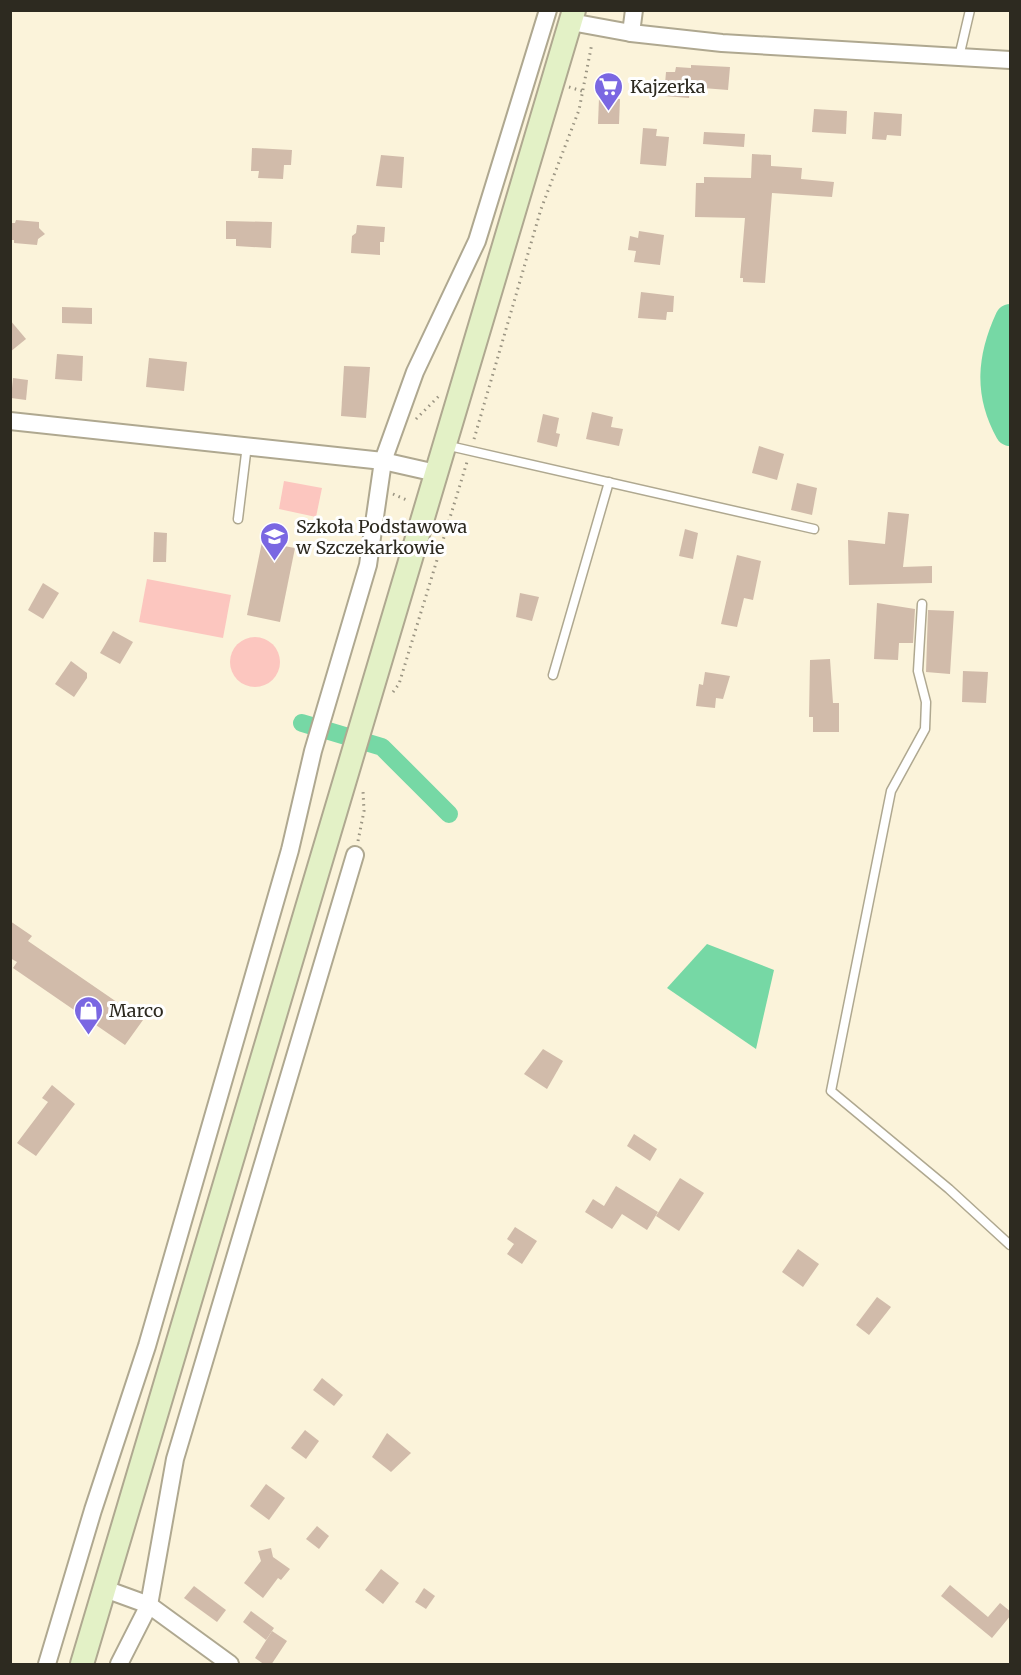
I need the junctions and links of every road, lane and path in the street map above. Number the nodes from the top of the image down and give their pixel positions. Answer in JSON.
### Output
{"nodes":[{"id":1,"x":548,"y":10,"type":"edge"},
{"id":2,"x":634,"y":10,"type":"edge"},
{"id":3,"x":970,"y":10,"type":"edge"},
{"id":4,"x":573,"y":16,"type":"edge"},
{"id":5,"x":595,"y":28,"type":"junction"},
{"id":6,"x":631,"y":33,"type":"junction"},
{"id":7,"x":959,"y":57,"type":"junction"},
{"id":8,"x":1011,"y":60,"type":"edge"},
{"id":9,"x":441,"y":393,"type":"dead end"},
{"id":10,"x":10,"y":421,"type":"edge"},
{"id":11,"x":392,"y":436,"type":"junction"},
{"id":12,"x":247,"y":444,"type":"junction"},
{"id":13,"x":445,"y":444,"type":"junction"},
{"id":14,"x":471,"y":450,"type":"junction"},
{"id":15,"x":383,"y":461,"type":"junction"},
{"id":16,"x":436,"y":473,"type":"junction"},
{"id":17,"x":609,"y":482,"type":"junction"},
{"id":18,"x":380,"y":491,"type":"junction"},
{"id":19,"x":418,"y":506,"type":"dead end"},
{"id":20,"x":238,"y":519,"type":"dead end"},
{"id":21,"x":814,"y":529,"type":"dead end"},
{"id":22,"x":922,"y":604,"type":"dead end"},
{"id":23,"x":553,"y":675,"type":"dead end"},
{"id":24,"x":388,"y":698,"type":"dead end"},
{"id":25,"x":363,"y":784,"type":"dead end"},
{"id":26,"x":355,"y":855,"type":"joint"},
{"id":27,"x":1011,"y":1245,"type":"edge"},
{"id":28,"x":105,"y":1589,"type":"junction"},
{"id":29,"x":149,"y":1605,"type":"junction"},
{"id":30,"x":47,"y":1665,"type":"edge"},
{"id":31,"x":82,"y":1665,"type":"edge"},
{"id":32,"x":119,"y":1665,"type":"edge"},
{"id":33,"x":230,"y":1665,"type":"edge"}],
"edges":[{"from":1,"to":11,"type":"street"},
{"from":2,"to":6,"type":"street"},
{"from":3,"to":7,"type":"lane"},
{"from":4,"to":5,"type":"street"},
{"from":4,"to":13,"type":"main road"},
{"from":5,"to":6,"type":"street"},
{"from":5,"to":14,"type":"path"},
{"from":6,"to":7,"type":"street"},
{"from":7,"to":8,"type":"street"},
{"from":9,"to":11,"type":"path"},
{"from":10,"to":12,"type":"street"},
{"from":11,"to":15,"type":"street"},
{"from":12,"to":15,"type":"street"},
{"from":12,"to":20,"type":"lane"},
{"from":13,"to":14,"type":"lane"},
{"from":13,"to":16,"type":"main road"},
{"from":14,"to":17,"type":"lane"},
{"from":14,"to":24,"type":"path"},
{"from":15,"to":16,"type":"street"},
{"from":15,"to":18,"type":"street"},
{"from":16,"to":28,"type":"main road"},
{"from":17,"to":21,"type":"lane"},
{"from":17,"to":23,"type":"lane"},
{"from":18,"to":19,"type":"path"},
{"from":18,"to":30,"type":"street"},
{"from":22,"to":27,"type":"lane"},
{"from":25,"to":26,"type":"path"},
{"from":26,"to":29,"type":"street"},
{"from":28,"to":29,"type":"street"},
{"from":28,"to":31,"type":"main road"},
{"from":29,"to":32,"type":"street"},
{"from":29,"to":33,"type":"street"}]}
